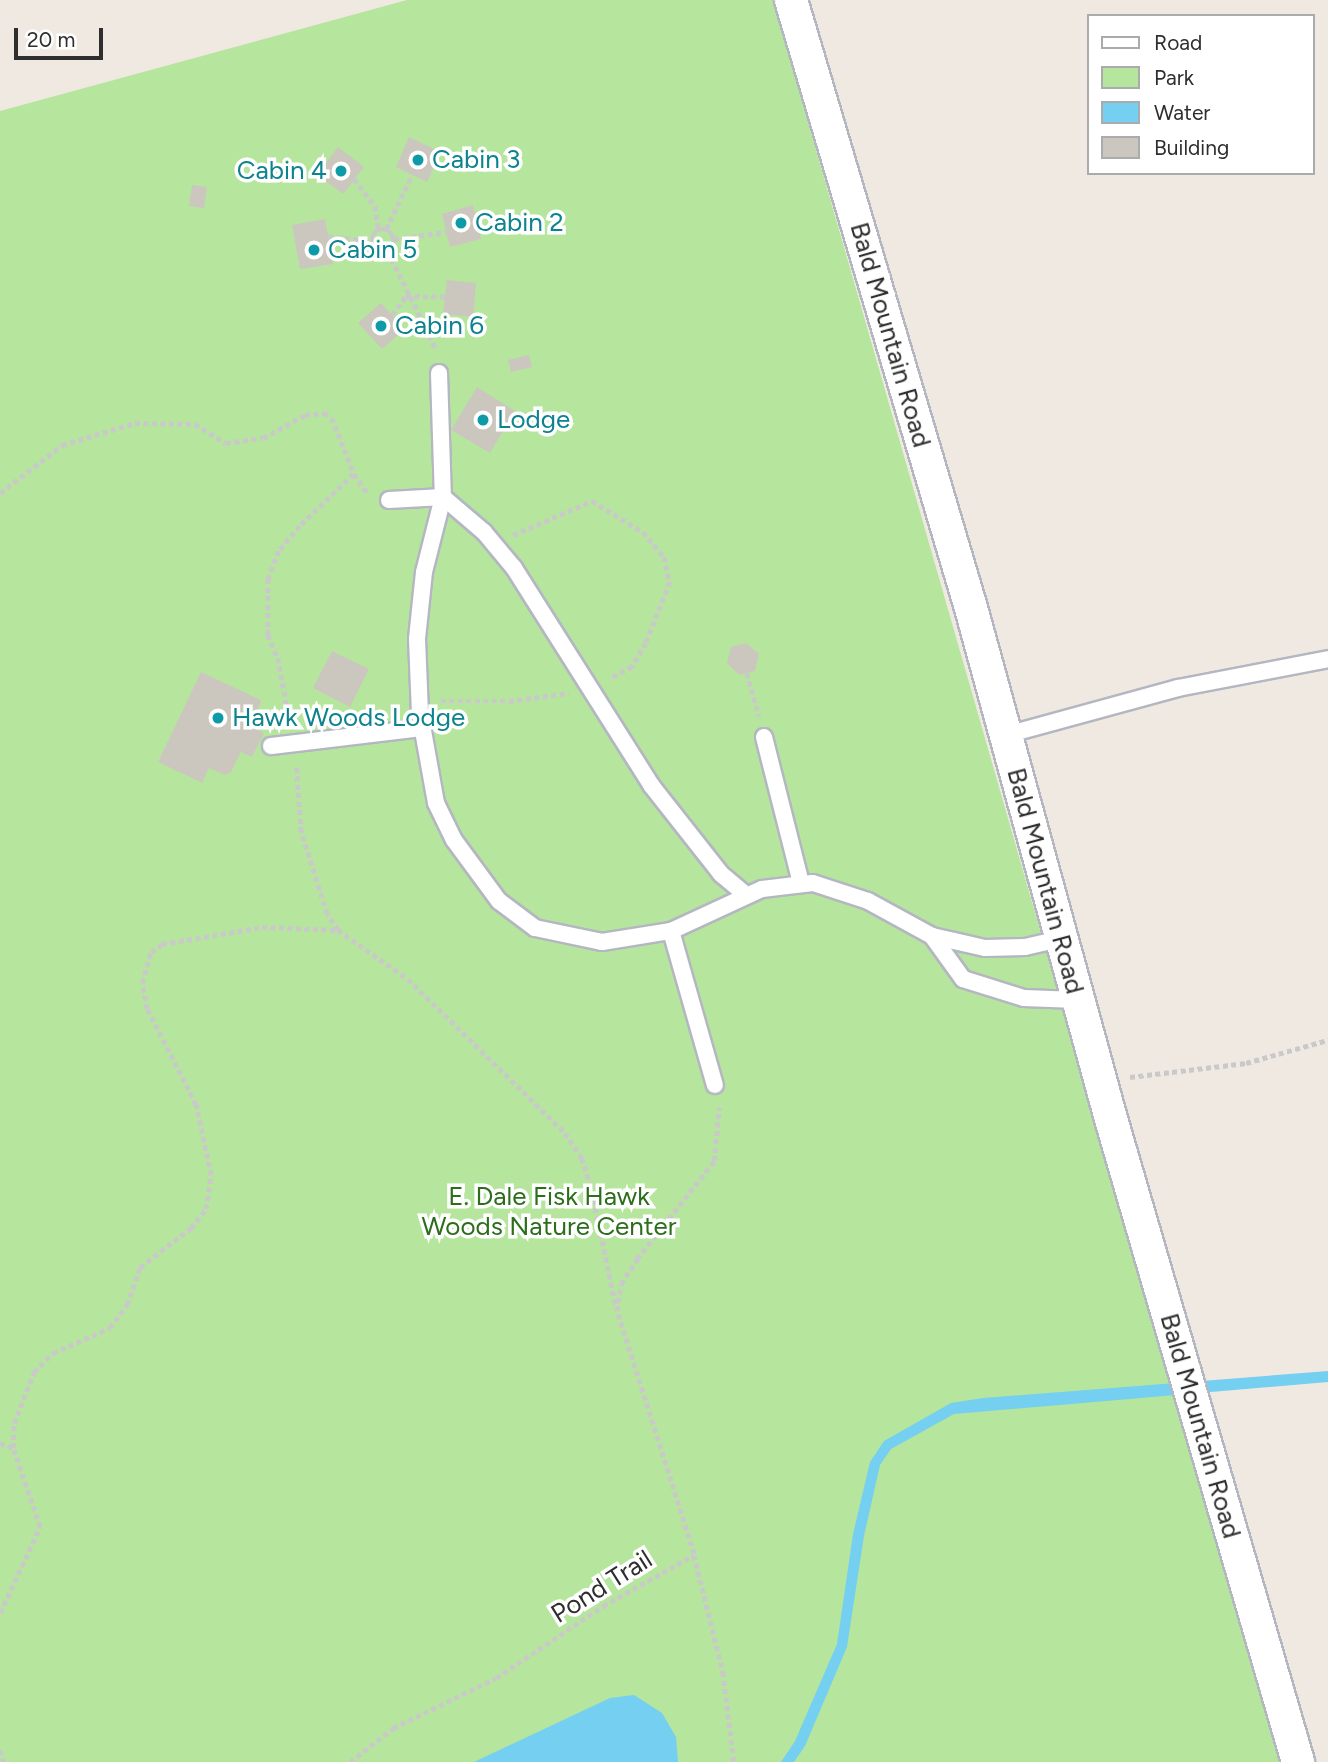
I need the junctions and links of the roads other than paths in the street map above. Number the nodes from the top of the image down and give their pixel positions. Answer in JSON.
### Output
{"nodes":[{"id":1,"x":791,"y":0,"type":"edge"},
{"id":2,"x":439,"y":373,"type":"road end"},
{"id":3,"x":443,"y":497,"type":"junction"},
{"id":4,"x":389,"y":500,"type":"dead end"},
{"id":5,"x":1328,"y":659,"type":"edge"},
{"id":6,"x":422,"y":729,"type":"junction"},
{"id":7,"x":1006,"y":735,"type":"junction"},
{"id":8,"x":764,"y":737,"type":"road end"},
{"id":9,"x":271,"y":746,"type":"dead end"},
{"id":10,"x":801,"y":883,"type":"junction"},
{"id":11,"x":746,"y":895,"type":"junction"},
{"id":12,"x":671,"y":931,"type":"junction"},
{"id":13,"x":932,"y":936,"type":"junction"},
{"id":14,"x":1061,"y":939,"type":"junction"},
{"id":15,"x":1077,"y":1000,"type":"junction"},
{"id":16,"x":715,"y":1085,"type":"road end"},
{"id":17,"x":1298,"y":1762,"type":"edge"}],
"edges":[{"from":1,"to":7,"type":"street","name":"Bald Mountain Road"},
{"from":2,"to":3,"type":"lane"},
{"from":3,"to":4,"type":"lane"},
{"from":3,"to":6,"type":"lane"},
{"from":3,"to":11,"type":"lane"},
{"from":5,"to":7,"type":"lane"},
{"from":6,"to":9,"type":"lane"},
{"from":6,"to":12,"type":"lane"},
{"from":7,"to":14,"type":"street","name":"Bald Mountain Road"},
{"from":8,"to":10,"type":"lane"},
{"from":10,"to":11,"type":"lane"},
{"from":10,"to":13,"type":"lane"},
{"from":11,"to":12,"type":"lane"},
{"from":12,"to":16,"type":"lane"},
{"from":13,"to":14,"type":"lane"},
{"from":13,"to":15,"type":"lane"},
{"from":14,"to":15,"type":"street","name":"Bald Mountain Road"},
{"from":15,"to":17,"type":"street","name":"Bald Mountain Road"}]}
